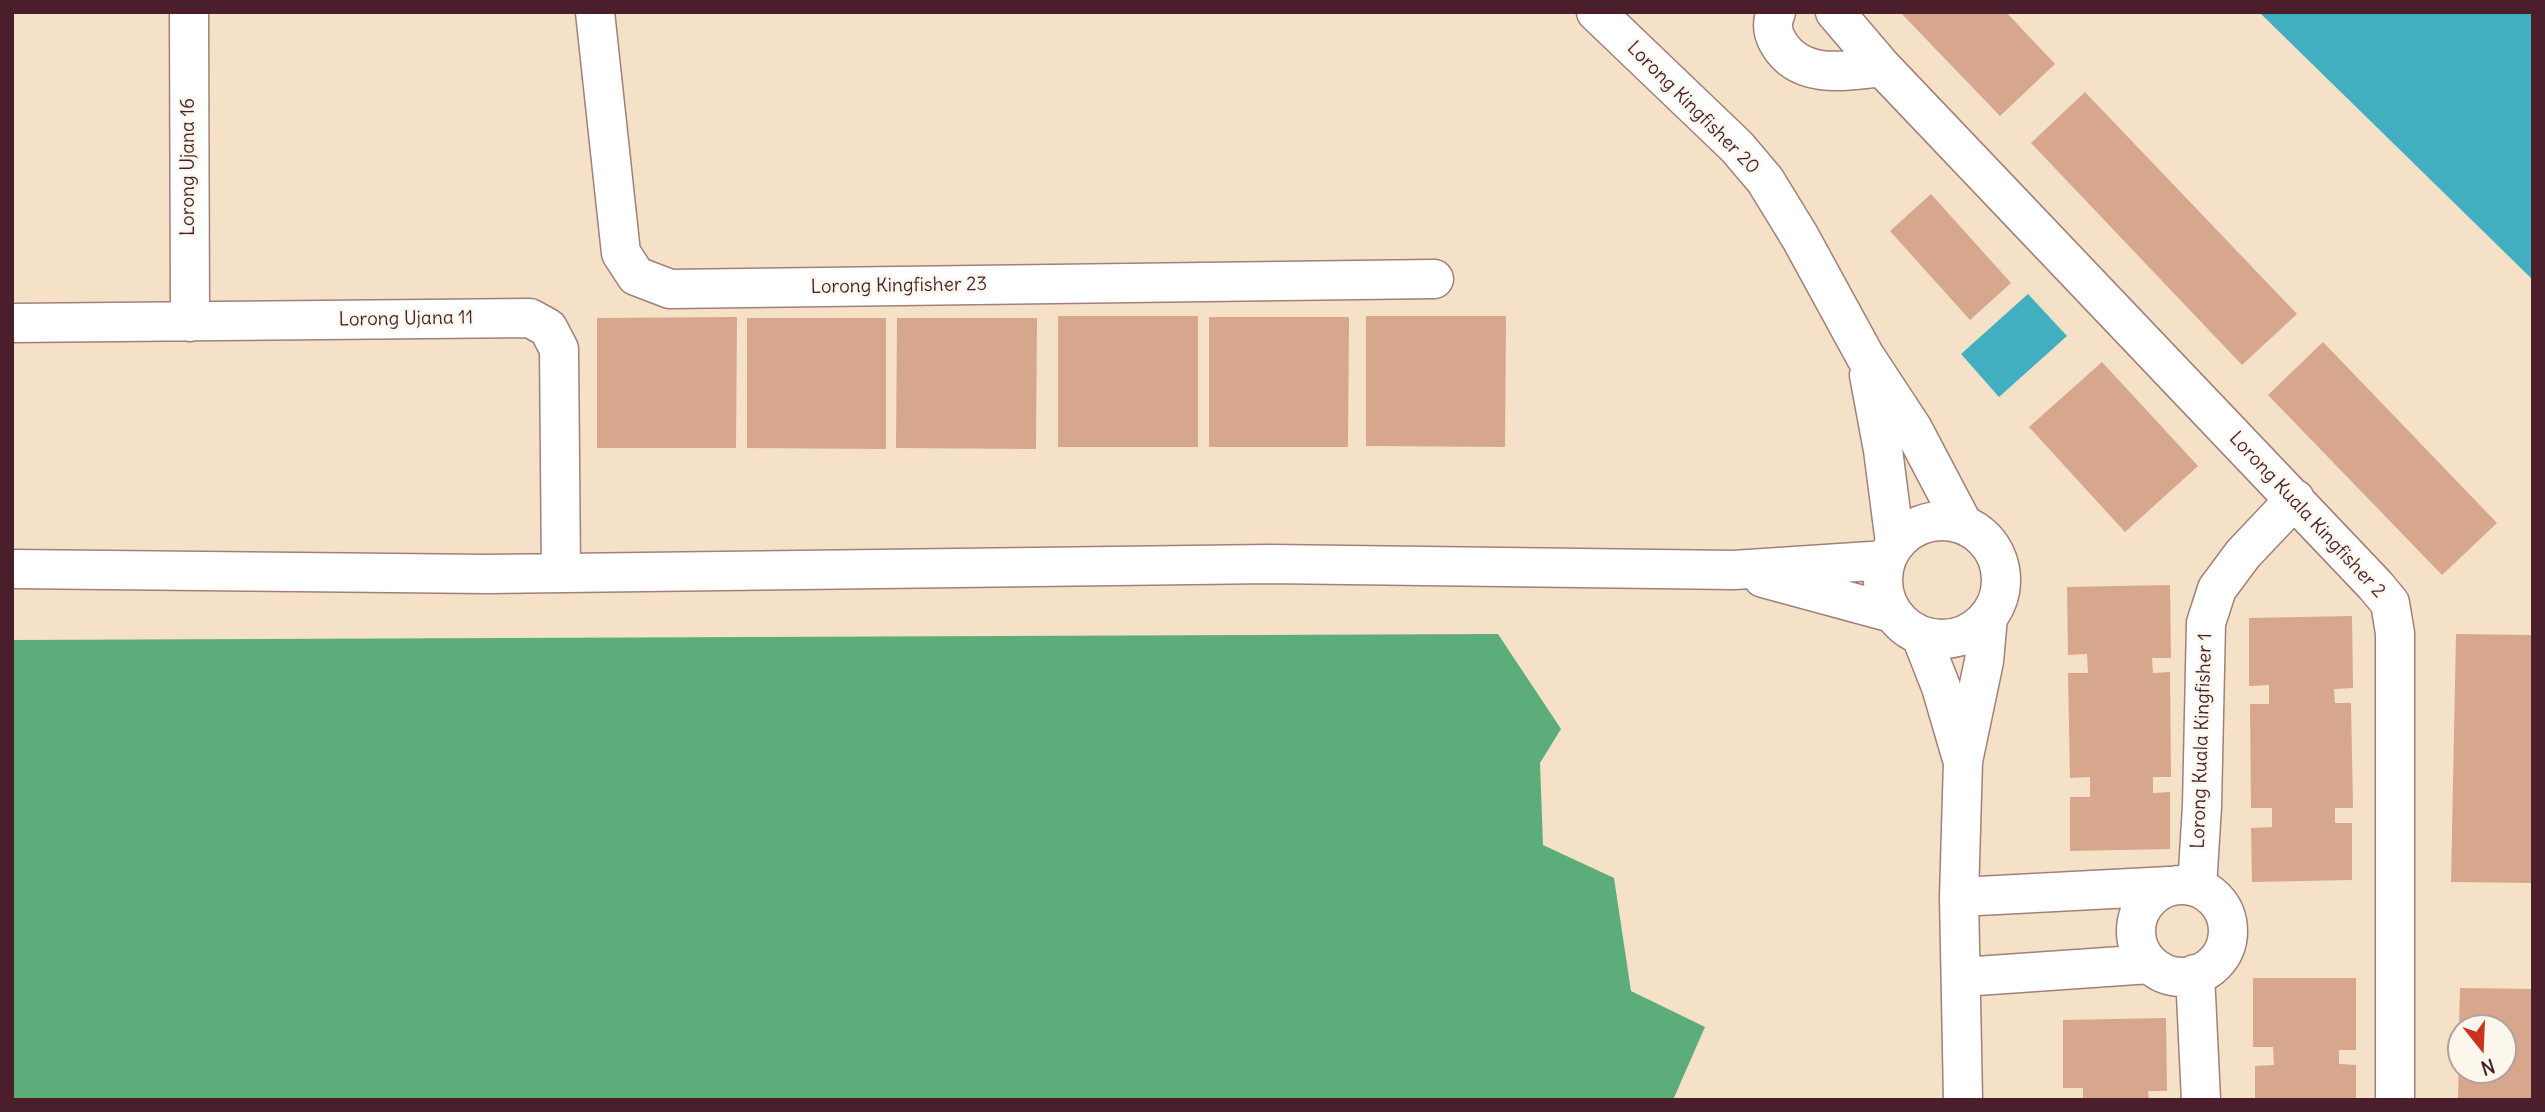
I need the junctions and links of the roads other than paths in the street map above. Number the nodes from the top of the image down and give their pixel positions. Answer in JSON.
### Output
{"nodes":[{"id":1,"x":189,"y":12,"type":"edge"},
{"id":2,"x":595,"y":12,"type":"edge"},
{"id":3,"x":1596,"y":12,"type":"edge"},
{"id":4,"x":1776,"y":12,"type":"edge"},
{"id":5,"x":1835,"y":12,"type":"edge"},
{"id":6,"x":1882,"y":66,"type":"junction"},
{"id":7,"x":1434,"y":279,"type":"dead end"},
{"id":8,"x":190,"y":322,"type":"junction"},
{"id":9,"x":12,"y":323,"type":"edge"},
{"id":10,"x":1865,"y":356,"type":"junction"},
{"id":11,"x":2295,"y":499,"type":"junction"},
{"id":12,"x":1963,"y":524,"type":"junction"},
{"id":13,"x":1890,"y":552,"type":"junction"},
{"id":14,"x":12,"y":569,"type":"edge"},
{"id":15,"x":1734,"y":570,"type":"junction"},
{"id":16,"x":561,"y":573,"type":"junction"},
{"id":17,"x":1988,"y":617,"type":"junction"},
{"id":18,"x":1907,"y":624,"type":"junction"},
{"id":19,"x":1963,"y":761,"type":"junction"},
{"id":20,"x":2183,"y":887,"type":"junction"},
{"id":21,"x":1959,"y":897,"type":"junction"},
{"id":22,"x":2150,"y":964,"type":"junction"},
{"id":23,"x":2195,"y":974,"type":"junction"},
{"id":24,"x":1962,"y":976,"type":"junction"},
{"id":25,"x":1964,"y":1100,"type":"edge"},
{"id":26,"x":2201,"y":1100,"type":"edge"},
{"id":27,"x":2395,"y":1100,"type":"edge"}],
"edges":[{"from":1,"to":8,"type":"street","name":"Lorong Ujana 16"},
{"from":2,"to":7,"type":"street","name":"Lorong Kingfisher 23"},
{"from":3,"to":10,"type":"street","name":"Lorong Kingfisher 20"},
{"from":4,"to":6,"type":"street"},
{"from":5,"to":6,"type":"street","name":"Lorong Kuala Kingfisher 2"},
{"from":6,"to":11,"type":"street","name":"Lorong Kuala Kingfisher 2"},
{"from":8,"to":9,"type":"street","name":"Lorong Ujana 11"},
{"from":8,"to":16,"type":"street","name":"Lorong Ujana 11"},
{"from":10,"to":12,"type":"street","name":"Lorong Kingfisher 20"},
{"from":10,"to":13,"type":"street","name":"Lorong Kingfisher 20"},
{"from":11,"to":20,"type":"street","name":"Lorong Kuala Kingfisher 1"},
{"from":11,"to":27,"type":"street","name":"Lorong Kuala Kingfisher 2"},
{"from":12,"to":13,"type":"street"},
{"from":12,"to":17,"type":"street"},
{"from":13,"to":15,"type":"street"},
{"from":13,"to":18,"type":"street"},
{"from":14,"to":16,"type":"street"},
{"from":15,"to":16,"type":"street"},
{"from":15,"to":18,"type":"street"},
{"from":17,"to":18,"type":"street"},
{"from":17,"to":19,"type":"street"},
{"from":18,"to":19,"type":"street"},
{"from":19,"to":21,"type":"street"},
{"from":20,"to":21,"type":"street"},
{"from":20,"to":22,"type":"street"},
{"from":20,"to":23,"type":"street"},
{"from":21,"to":24,"type":"street"},
{"from":22,"to":23,"type":"street"},
{"from":22,"to":24,"type":"street"},
{"from":23,"to":26,"type":"street"},
{"from":24,"to":25,"type":"street"}]}
